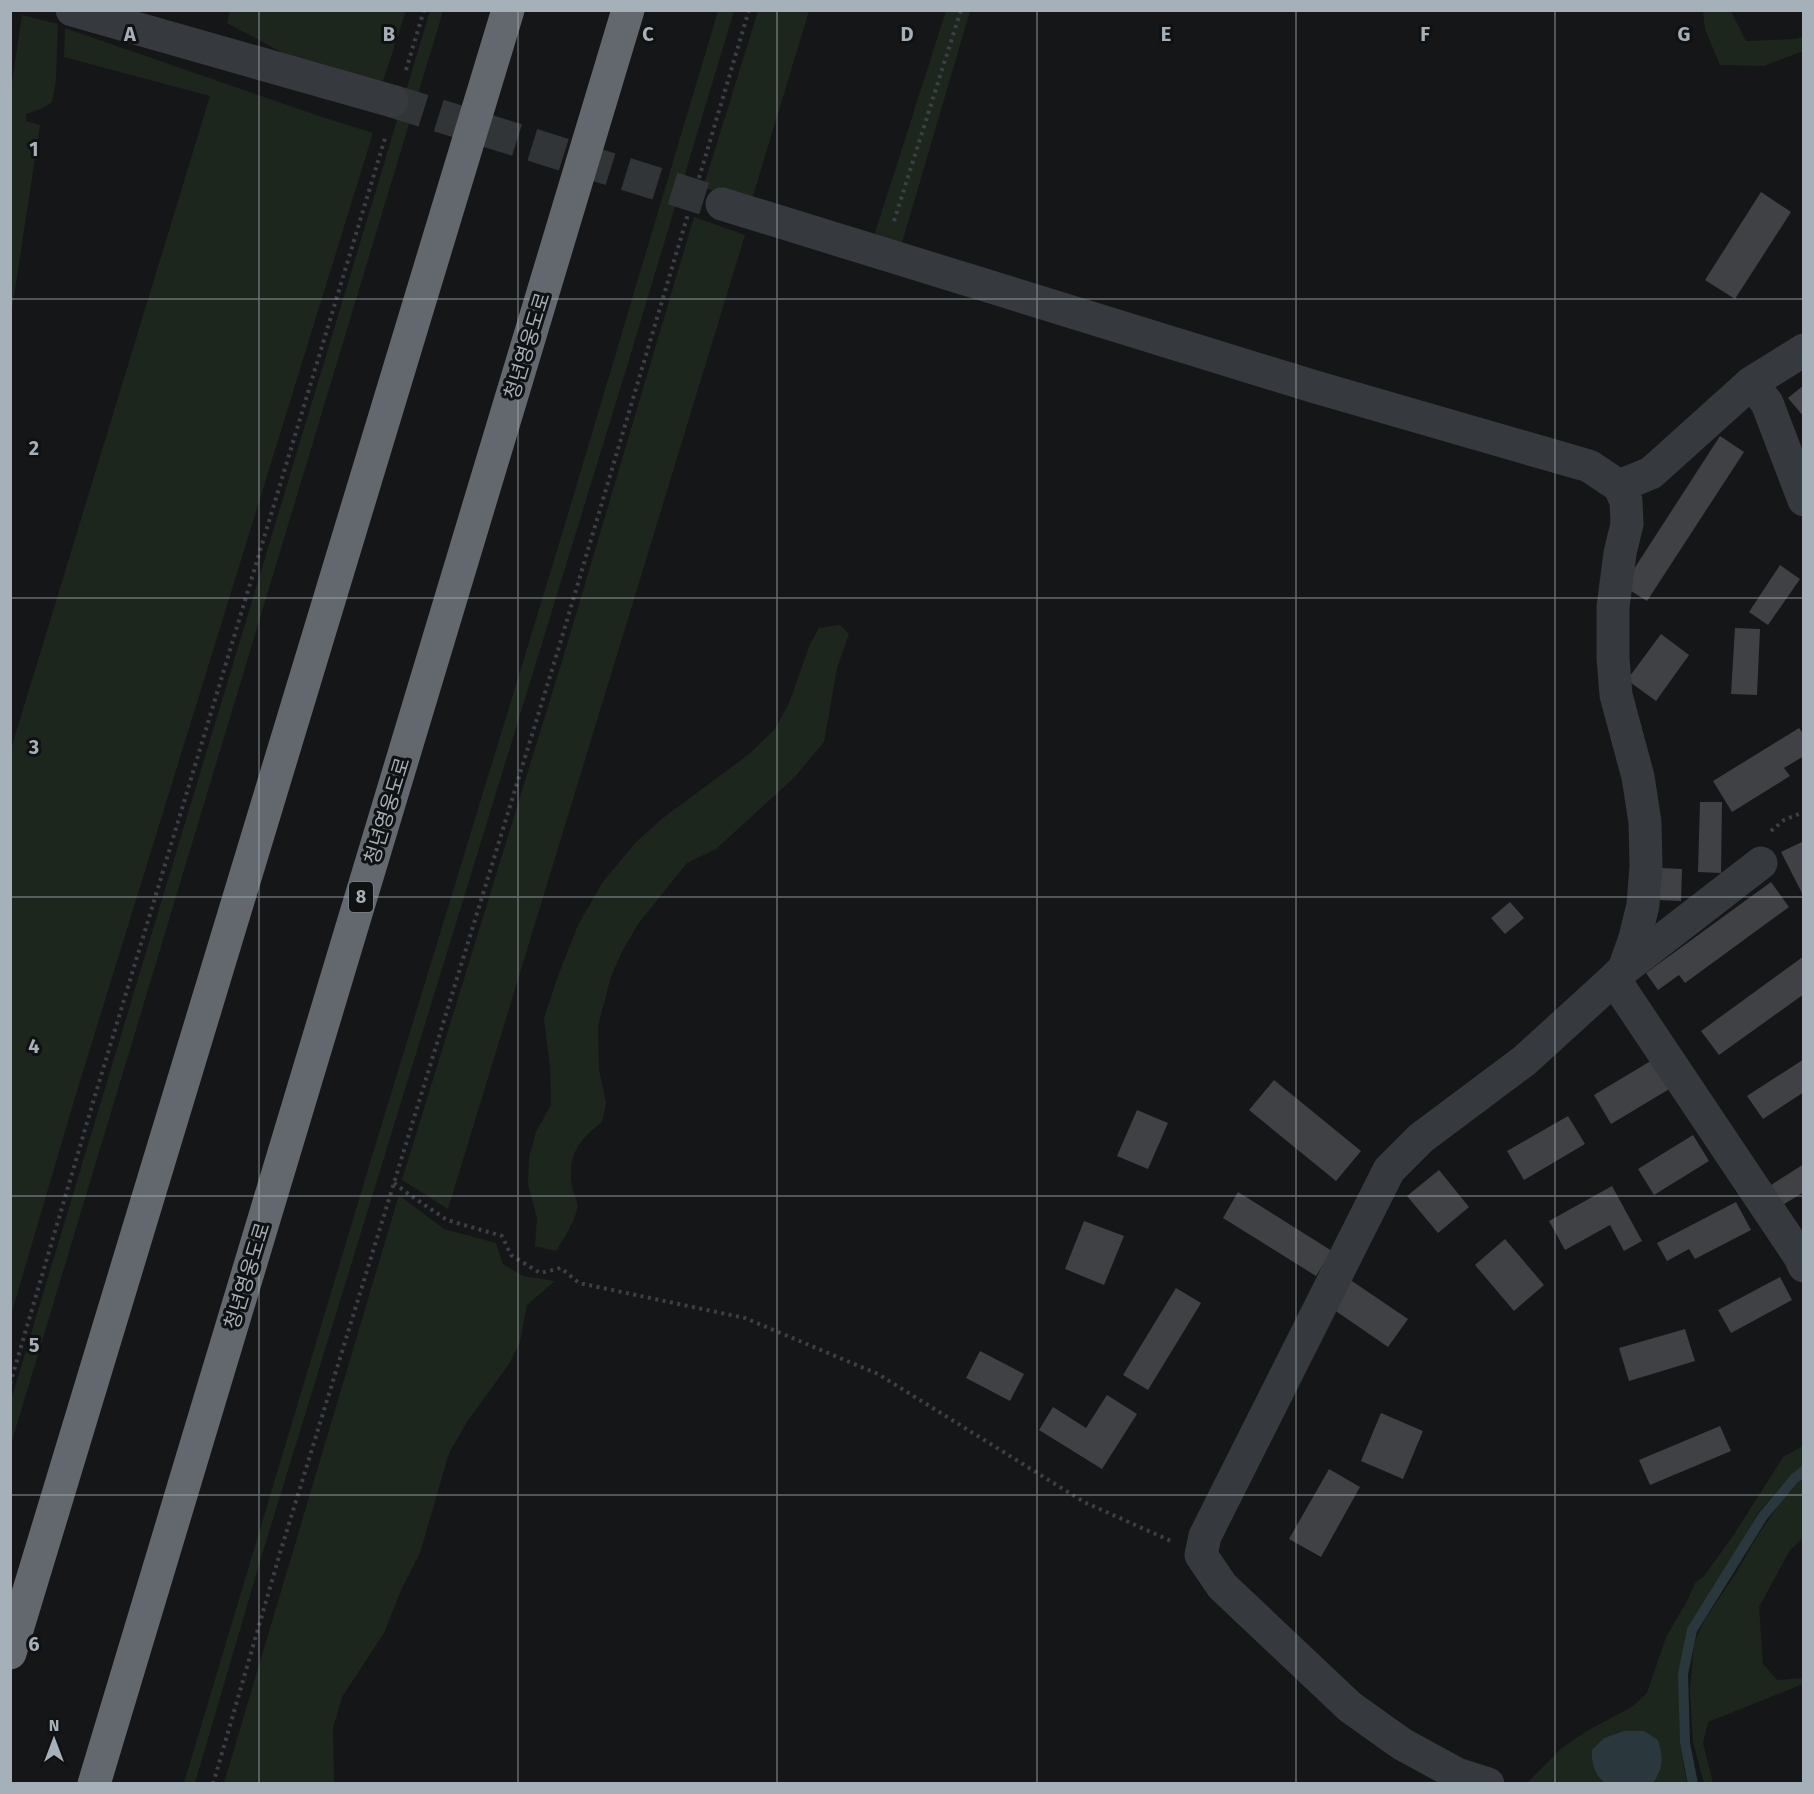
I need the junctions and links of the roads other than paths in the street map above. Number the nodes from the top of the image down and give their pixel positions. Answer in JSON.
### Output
{"nodes":[{"id":1,"x":72,"y":10,"type":"edge"},
{"id":2,"x":508,"y":10,"type":"edge"},
{"id":3,"x":628,"y":10,"type":"edge"},
{"id":4,"x":394,"y":103,"type":"tunnel mouth"},
{"id":5,"x":722,"y":204,"type":"tunnel mouth"},
{"id":6,"x":1803,"y":350,"type":"edge"},
{"id":7,"x":1751,"y":383,"type":"junction"},
{"id":8,"x":1619,"y":486,"type":"junction"},
{"id":9,"x":1803,"y":500,"type":"edge"},
{"id":10,"x":1761,"y":863,"type":"dead end"},
{"id":11,"x":1619,"y":974,"type":"junction"},
{"id":12,"x":1803,"y":1266,"type":"edge"},
{"id":13,"x":10,"y":1653,"type":"edge"},
{"id":14,"x":94,"y":1784,"type":"edge"},
{"id":15,"x":1488,"y":1784,"type":"edge"}],
"edges":[{"from":1,"to":4,"type":"street"},
{"from":2,"to":13,"type":"highway"},
{"from":3,"to":14,"type":"highway","name":"청년영웅도로","number":"8"},
{"from":5,"to":8,"type":"street"},
{"from":6,"to":7,"type":"street"},
{"from":7,"to":8,"type":"street"},
{"from":7,"to":9,"type":"street"},
{"from":8,"to":11,"type":"street"},
{"from":10,"to":11,"type":"street"},
{"from":11,"to":12,"type":"street"},
{"from":11,"to":15,"type":"street"}]}
